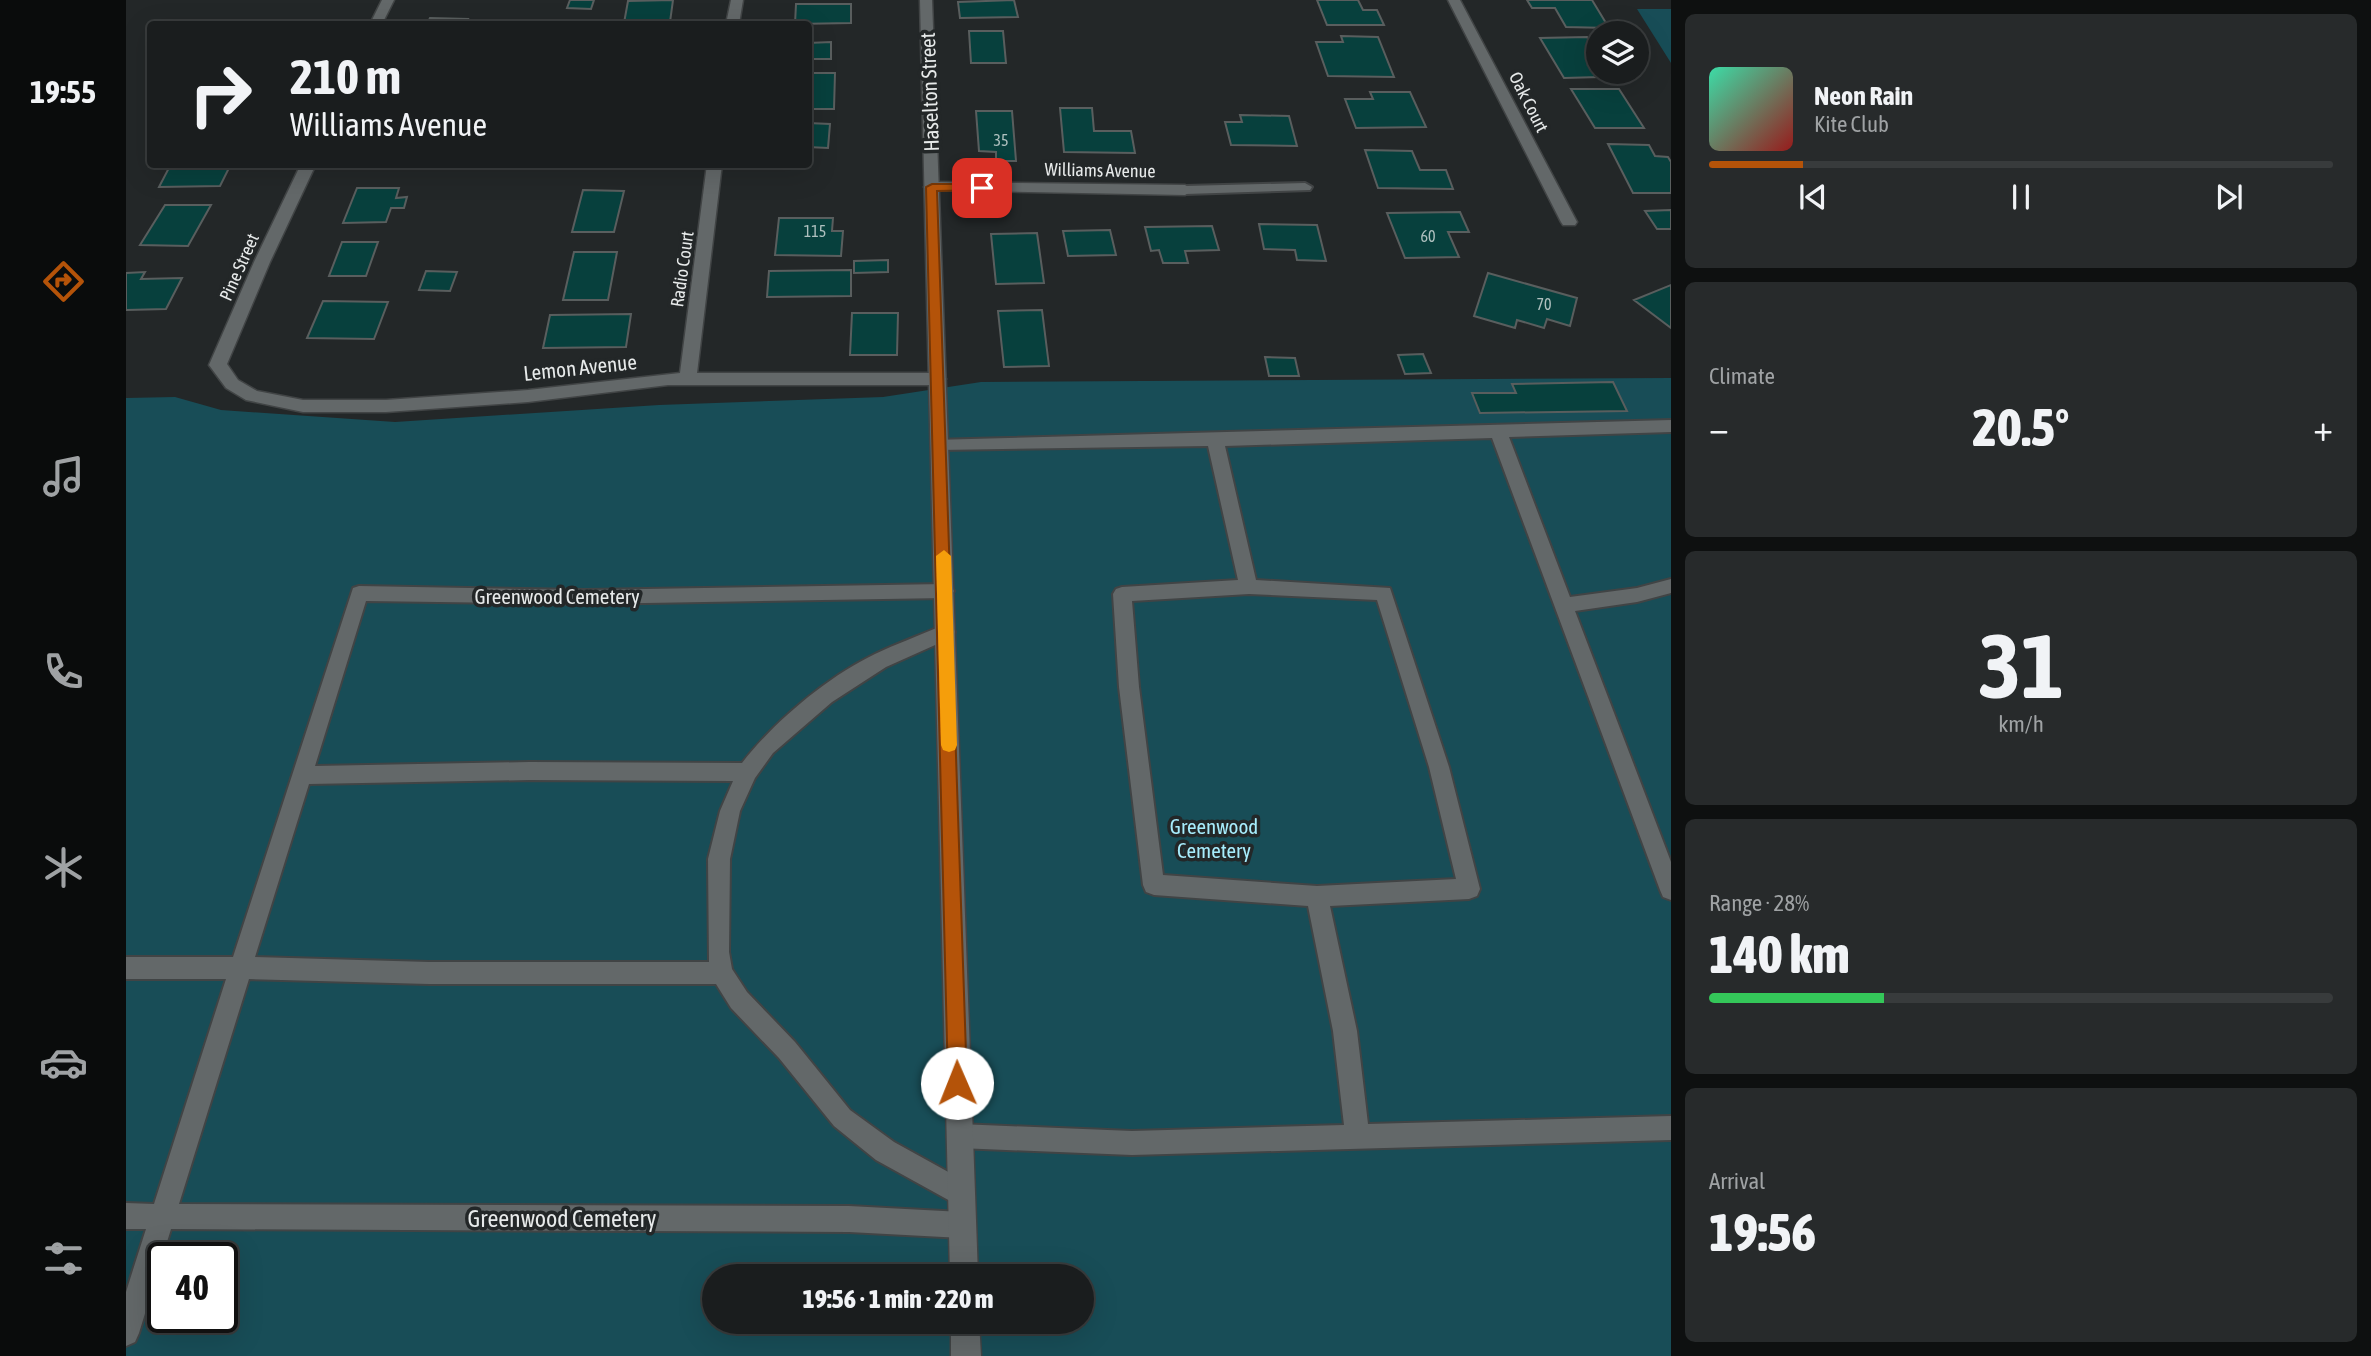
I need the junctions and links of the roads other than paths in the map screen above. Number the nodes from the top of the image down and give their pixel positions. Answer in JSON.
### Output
{"nodes":[{"id":1,"x":388,"y":0,"type":"edge"},
{"id":2,"x":737,"y":0,"type":"edge"},
{"id":3,"x":926,"y":0,"type":"edge"},
{"id":4,"x":1454,"y":0,"type":"edge"},
{"id":5,"x":378,"y":21,"type":"edge"},
{"id":6,"x":734,"y":21,"type":"edge"},
{"id":7,"x":307,"y":168,"type":"edge"},
{"id":8,"x":714,"y":168,"type":"edge"},
{"id":9,"x":932,"y":187,"type":"junction"},
{"id":10,"x":1305,"y":187,"type":"dead end"},
{"id":11,"x":1185,"y":190,"type":"joint"},
{"id":12,"x":1569,"y":222,"type":"dead end"},
{"id":13,"x":688,"y":379,"type":"junction"},
{"id":14,"x":937,"y":379,"type":"junction"},
{"id":15,"x":232,"y":384,"type":"joint"},
{"id":16,"x":1671,"y":426,"type":"edge"},
{"id":17,"x":1498,"y":431,"type":"junction"},
{"id":18,"x":1215,"y":440,"type":"junction"},
{"id":19,"x":939,"y":444,"type":"junction"},
{"id":20,"x":1671,"y":586,"type":"edge"},
{"id":21,"x":1249,"y":587,"type":"junction"},
{"id":22,"x":945,"y":591,"type":"junction"},
{"id":23,"x":1564,"y":605,"type":"junction"},
{"id":24,"x":946,"y":632,"type":"junction"},
{"id":25,"x":747,"y":772,"type":"junction"},
{"id":26,"x":302,"y":775,"type":"junction"},
{"id":27,"x":1671,"y":890,"type":"edge"},
{"id":28,"x":1317,"y":896,"type":"junction"},
{"id":29,"x":126,"y":968,"type":"edge"},
{"id":30,"x":241,"y":968,"type":"junction"},
{"id":31,"x":722,"y":974,"type":"junction"},
{"id":32,"x":1671,"y":1128,"type":"edge"},
{"id":33,"x":959,"y":1136,"type":"junction"},
{"id":34,"x":1358,"y":1137,"type":"junction"},
{"id":35,"x":961,"y":1193,"type":"junction"},
{"id":36,"x":163,"y":1215,"type":"junction"},
{"id":37,"x":126,"y":1216,"type":"edge"},
{"id":38,"x":962,"y":1225,"type":"junction"},
{"id":39,"x":964,"y":1264,"type":"edge"},
{"id":40,"x":126,"y":1333,"type":"edge"},
{"id":41,"x":965,"y":1334,"type":"edge"},
{"id":42,"x":966,"y":1356,"type":"edge"}],
"edges":[{"from":1,"to":5,"type":"street"},
{"from":2,"to":6,"type":"street"},
{"from":3,"to":9,"type":"street","name":"Haselton Street"},
{"from":4,"to":12,"type":"street","name":"Oak Court"},
{"from":7,"to":15,"type":"street","name":"Pine Street"},
{"from":8,"to":13,"type":"street","name":"Radio Court"},
{"from":9,"to":11,"type":"street","name":"Williams Avenue"},
{"from":9,"to":14,"type":"street","name":"Haselton Street"},
{"from":10,"to":11,"type":"lane"},
{"from":13,"to":14,"type":"street","name":"Lemon Avenue"},
{"from":13,"to":15,"type":"street","name":"Lemon Avenue"},
{"from":14,"to":19,"type":"street","name":"Haselton Street"},
{"from":16,"to":17,"type":"lane"},
{"from":17,"to":18,"type":"lane"},
{"from":17,"to":23,"type":"lane"},
{"from":18,"to":19,"type":"lane"},
{"from":18,"to":21,"type":"lane"},
{"from":19,"to":22,"type":"street","name":"Haselton Street"},
{"from":20,"to":23,"type":"lane"},
{"from":21,"to":28,"type":"lane"},
{"from":21,"to":28,"type":"lane"},
{"from":22,"to":24,"type":"street","name":"Haselton Street"},
{"from":22,"to":26,"type":"lane","name":"Greenwood Cemetery"},
{"from":23,"to":27,"type":"lane"},
{"from":24,"to":25,"type":"lane"},
{"from":24,"to":33,"type":"street","name":"Haselton Street"},
{"from":25,"to":26,"type":"lane"},
{"from":25,"to":31,"type":"lane"},
{"from":26,"to":30,"type":"lane","name":"Greenwood Cemetery"},
{"from":28,"to":34,"type":"lane"},
{"from":29,"to":30,"type":"lane"},
{"from":30,"to":31,"type":"lane"},
{"from":30,"to":36,"type":"lane","name":"Greenwood Cemetery"},
{"from":31,"to":35,"type":"lane"},
{"from":32,"to":34,"type":"lane"},
{"from":33,"to":34,"type":"lane"},
{"from":33,"to":35,"type":"street","name":"Haselton Street"},
{"from":35,"to":38,"type":"street","name":"Haselton Street"},
{"from":36,"to":37,"type":"lane","name":"Greenwood Cemetery"},
{"from":36,"to":38,"type":"lane","name":"Greenwood Cemetery"},
{"from":36,"to":40,"type":"lane","name":"Greenwood Cemetery"},
{"from":38,"to":39,"type":"street","name":"Haselton Street"},
{"from":41,"to":42,"type":"street"}]}
